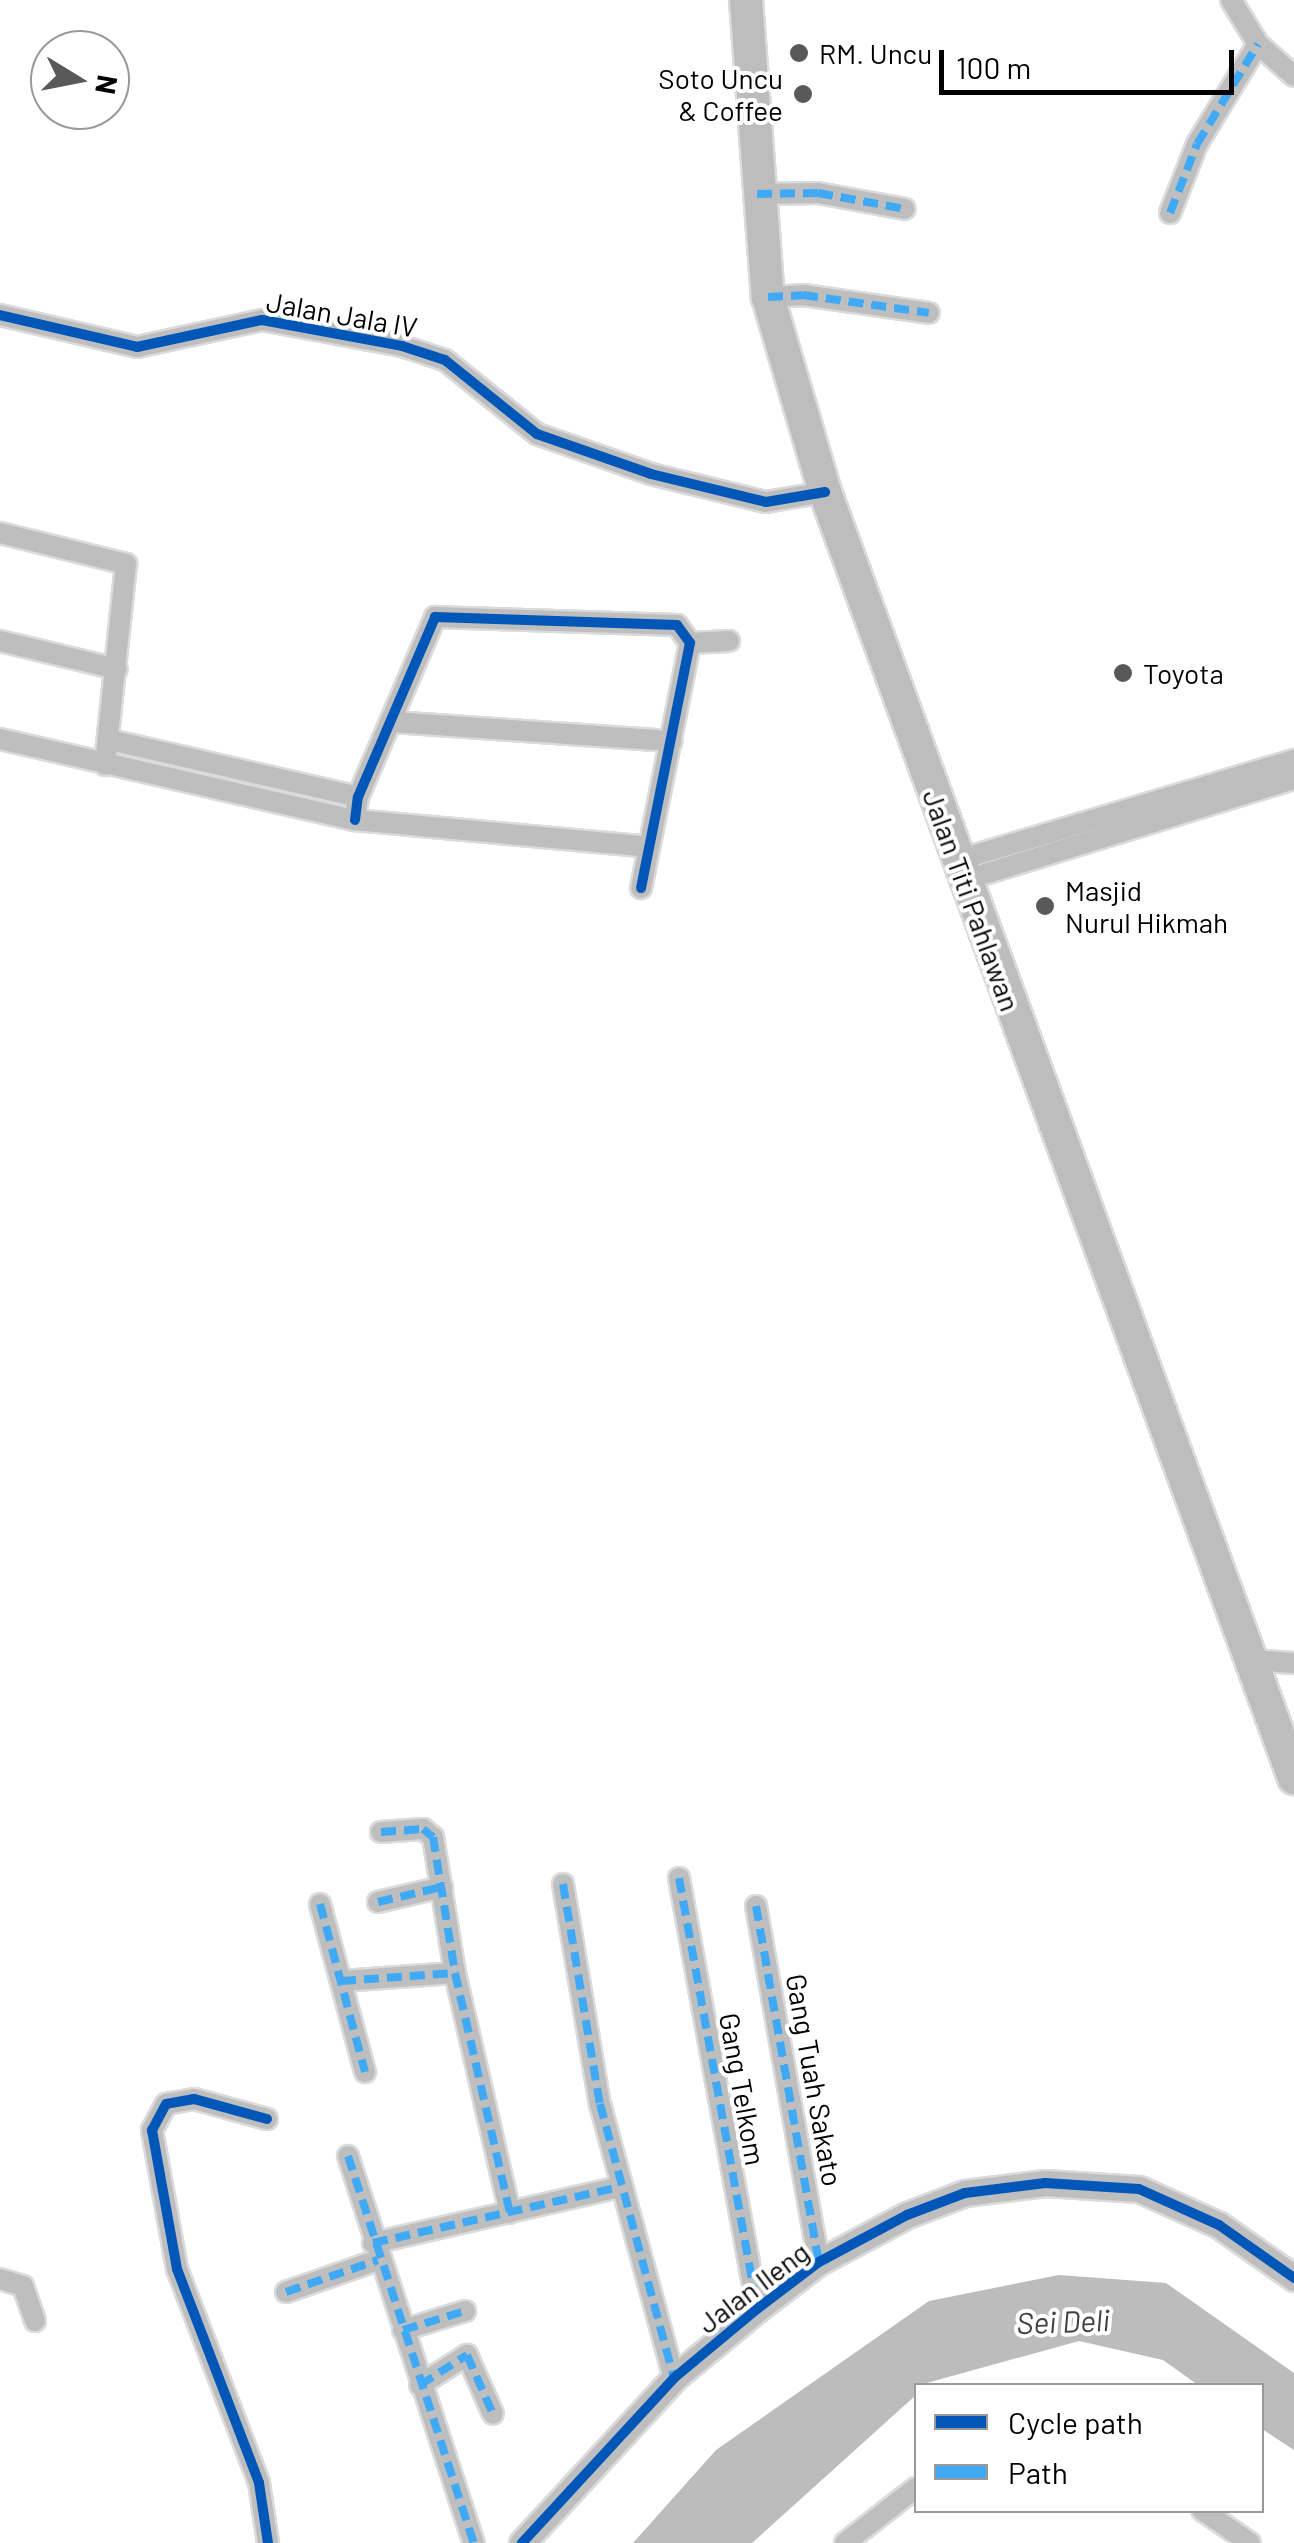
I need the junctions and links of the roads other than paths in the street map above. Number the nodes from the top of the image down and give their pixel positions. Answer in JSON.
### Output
{"nodes":[{"id":1,"x":746,"y":0,"type":"edge"},
{"id":2,"x":1230,"y":0,"type":"edge"},
{"id":3,"x":1258,"y":44,"type":"junction"},
{"id":4,"x":1294,"y":76,"type":"edge"},
{"id":5,"x":756,"y":194,"type":"junction"},
{"id":6,"x":905,"y":208,"type":"dead end"},
{"id":7,"x":1170,"y":213,"type":"dead end"},
{"id":8,"x":768,"y":297,"type":"junction"},
{"id":9,"x":930,"y":313,"type":"dead end"},
{"id":10,"x":0,"y":315,"type":"edge"},
{"id":11,"x":825,"y":492,"type":"junction"},
{"id":12,"x":0,"y":533,"type":"edge"},
{"id":13,"x":0,"y":640,"type":"edge"},
{"id":14,"x":729,"y":640,"type":"dead end"},
{"id":15,"x":690,"y":643,"type":"junction"},
{"id":16,"x":117,"y":669,"type":"junction"},
{"id":17,"x":392,"y":722,"type":"junction"},
{"id":18,"x":0,"y":739,"type":"edge"},
{"id":19,"x":110,"y":740,"type":"junction"},
{"id":20,"x":671,"y":742,"type":"junction"},
{"id":21,"x":1294,"y":760,"type":"edge"},
{"id":22,"x":105,"y":765,"type":"junction"},
{"id":23,"x":1294,"y":779,"type":"edge"},
{"id":24,"x":358,"y":797,"type":"junction"},
{"id":25,"x":355,"y":820,"type":"junction"},
{"id":26,"x":650,"y":847,"type":"junction"},
{"id":27,"x":962,"y":870,"type":"junction"},
{"id":28,"x":642,"y":888,"type":"dead end"},
{"id":29,"x":1294,"y":1663,"type":"edge"},
{"id":30,"x":1252,"y":1665,"type":"junction"},
{"id":31,"x":1294,"y":1778,"type":"edge"},
{"id":32,"x":381,"y":1832,"type":"dead end"},
{"id":33,"x":679,"y":1878,"type":"dead end"},
{"id":34,"x":563,"y":1884,"type":"dead end"},
{"id":35,"x":442,"y":1887,"type":"junction"},
{"id":36,"x":378,"y":1902,"type":"dead end"},
{"id":37,"x":320,"y":1904,"type":"dead end"},
{"id":38,"x":756,"y":1906,"type":"dead end"},
{"id":39,"x":455,"y":1973,"type":"junction"},
{"id":40,"x":342,"y":1981,"type":"junction"},
{"id":41,"x":365,"y":2072,"type":"dead end"},
{"id":42,"x":267,"y":2120,"type":"dead end"},
{"id":43,"x":348,"y":2156,"type":"dead end"},
{"id":44,"x":619,"y":2187,"type":"junction"},
{"id":45,"x":510,"y":2213,"type":"junction"},
{"id":46,"x":376,"y":2251,"type":"junction"},
{"id":47,"x":819,"y":2262,"type":"junction"},
{"id":48,"x":1294,"y":2278,"type":"edge"},
{"id":49,"x":0,"y":2279,"type":"edge"},
{"id":50,"x":286,"y":2292,"type":"dead end"},
{"id":51,"x":757,"y":2309,"type":"junction"},
{"id":52,"x":465,"y":2311,"type":"dead end"},
{"id":53,"x":35,"y":2321,"type":"dead end"},
{"id":54,"x":403,"y":2330,"type":"junction"},
{"id":55,"x":674,"y":2378,"type":"junction"},
{"id":56,"x":420,"y":2385,"type":"junction"},
{"id":57,"x":493,"y":2414,"type":"dead end"},
{"id":58,"x":914,"y":2490,"type":"edge"},
{"id":59,"x":1206,"y":2513,"type":"edge"},
{"id":60,"x":268,"y":2543,"type":"edge"},
{"id":61,"x":474,"y":2543,"type":"edge"},
{"id":62,"x":522,"y":2543,"type":"edge"},
{"id":63,"x":845,"y":2543,"type":"edge"},
{"id":64,"x":1250,"y":2543,"type":"edge"}],
"edges":[{"from":1,"to":5,"type":"main road","name":"Jalan Titi Pahlawan"},
{"from":2,"to":3,"type":"street"},
{"from":3,"to":4,"type":"street"},
{"from":3,"to":7,"type":"street"},
{"from":5,"to":6,"type":"street"},
{"from":5,"to":8,"type":"main road","name":"Jalan Titi Pahlawan"},
{"from":8,"to":9,"type":"street"},
{"from":8,"to":11,"type":"main road","name":"Jalan Titi Pahlawan"},
{"from":10,"to":11,"type":"street","name":"Jalan Jala IV"},
{"from":11,"to":27,"type":"main road","name":"Jalan Titi Pahlawan"},
{"from":12,"to":16,"type":"street"},
{"from":13,"to":16,"type":"street"},
{"from":14,"to":15,"type":"street"},
{"from":15,"to":17,"type":"street"},
{"from":15,"to":20,"type":"street"},
{"from":16,"to":19,"type":"street"},
{"from":17,"to":20,"type":"street"},
{"from":17,"to":24,"type":"street"},
{"from":18,"to":22,"type":"street"},
{"from":19,"to":22,"type":"street"},
{"from":19,"to":24,"type":"street"},
{"from":20,"to":26,"type":"street"},
{"from":21,"to":27,"type":"street"},
{"from":22,"to":25,"type":"street"},
{"from":23,"to":27,"type":"street"},
{"from":24,"to":25,"type":"street"},
{"from":25,"to":26,"type":"street"},
{"from":26,"to":28,"type":"street"},
{"from":27,"to":30,"type":"main road","name":"Jalan Titi Pahlawan"},
{"from":29,"to":30,"type":"street"},
{"from":30,"to":31,"type":"main road","name":"Jalan Titi Pahlawan"},
{"from":32,"to":35,"type":"street"},
{"from":33,"to":51,"type":"street","name":"Gang Telkom"},
{"from":34,"to":44,"type":"street"},
{"from":35,"to":36,"type":"street"},
{"from":35,"to":39,"type":"street"},
{"from":37,"to":40,"type":"street"},
{"from":38,"to":47,"type":"street","name":"Gang Tuah Sakato"},
{"from":39,"to":40,"type":"street"},
{"from":39,"to":45,"type":"street"},
{"from":40,"to":41,"type":"street"},
{"from":42,"to":60,"type":"street"},
{"from":43,"to":46,"type":"street"},
{"from":44,"to":45,"type":"street"},
{"from":44,"to":55,"type":"street"},
{"from":45,"to":46,"type":"street"},
{"from":46,"to":50,"type":"street"},
{"from":46,"to":54,"type":"street"},
{"from":47,"to":48,"type":"street","name":"Jalan Ileng"},
{"from":47,"to":51,"type":"street","name":"Jalan Ileng"},
{"from":49,"to":53,"type":"street"},
{"from":51,"to":55,"type":"street","name":"Jalan Ileng"},
{"from":52,"to":54,"type":"street"},
{"from":54,"to":56,"type":"street"},
{"from":55,"to":62,"type":"street","name":"Jalan Ileng"},
{"from":56,"to":57,"type":"street"},
{"from":56,"to":61,"type":"street"},
{"from":58,"to":63,"type":"street"},
{"from":59,"to":64,"type":"street"}]}
